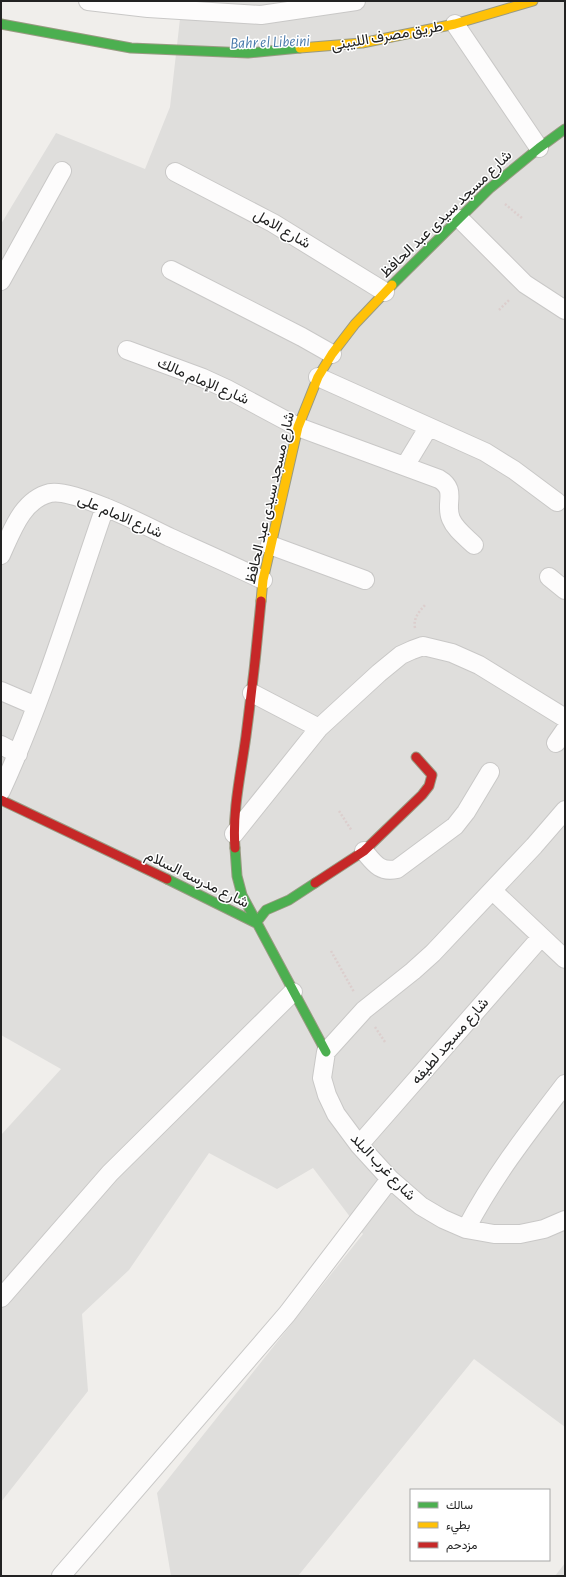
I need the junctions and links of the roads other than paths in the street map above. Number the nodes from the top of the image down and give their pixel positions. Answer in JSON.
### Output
{"nodes":[{"id":1,"x":88,"y":1,"type":"edge"},
{"id":2,"x":245,"y":1,"type":"edge"},
{"id":3,"x":356,"y":1,"type":"edge"},
{"id":4,"x":533,"y":1,"type":"edge"},
{"id":5,"x":261,"y":14,"type":"junction"},
{"id":6,"x":1,"y":24,"type":"edge"},
{"id":7,"x":455,"y":24,"type":"junction"},
{"id":8,"x":565,"y":129,"type":"edge"},
{"id":9,"x":538,"y":148,"type":"junction"},
{"id":10,"x":62,"y":171,"type":"dead end"},
{"id":11,"x":175,"y":172,"type":"dead end"},
{"id":12,"x":460,"y":219,"type":"junction"},
{"id":13,"x":171,"y":270,"type":"dead end"},
{"id":14,"x":1,"y":281,"type":"edge"},
{"id":15,"x":385,"y":292,"type":"junction"},
{"id":16,"x":565,"y":310,"type":"edge"},
{"id":17,"x":127,"y":350,"type":"dead end"},
{"id":18,"x":332,"y":354,"type":"junction"},
{"id":19,"x":318,"y":377,"type":"junction"},
{"id":20,"x":298,"y":427,"type":"junction"},
{"id":21,"x":428,"y":428,"type":"junction"},
{"id":22,"x":405,"y":466,"type":"junction"},
{"id":23,"x":557,"y":502,"type":"dead end"},
{"id":24,"x":104,"y":507,"type":"junction"},
{"id":25,"x":270,"y":545,"type":"junction"},
{"id":26,"x":474,"y":545,"type":"dead end"},
{"id":27,"x":1,"y":555,"type":"edge"},
{"id":28,"x":549,"y":577,"type":"dead end"},
{"id":29,"x":263,"y":580,"type":"junction"},
{"id":30,"x":365,"y":580,"type":"dead end"},
{"id":31,"x":565,"y":590,"type":"edge"},
{"id":32,"x":1,"y":691,"type":"edge"},
{"id":33,"x":252,"y":692,"type":"junction"},
{"id":34,"x":36,"y":706,"type":"junction"},
{"id":35,"x":563,"y":724,"type":"edge"},
{"id":36,"x":319,"y":728,"type":"junction"},
{"id":37,"x":1,"y":745,"type":"edge"},
{"id":38,"x":18,"y":754,"type":"junction"},
{"id":39,"x":416,"y":758,"type":"dead end"},
{"id":40,"x":490,"y":772,"type":"dead end"},
{"id":41,"x":1,"y":791,"type":"edge"},
{"id":42,"x":1,"y":800,"type":"edge"},
{"id":43,"x":565,"y":810,"type":"edge"},
{"id":44,"x":234,"y":834,"type":"junction"},
{"id":45,"x":364,"y":851,"type":"junction"},
{"id":46,"x":493,"y":891,"type":"junction"},
{"id":47,"x":256,"y":923,"type":"junction"},
{"id":48,"x":541,"y":937,"type":"junction"},
{"id":49,"x":565,"y":959,"type":"edge"},
{"id":50,"x":293,"y":992,"type":"junction"},
{"id":51,"x":326,"y":1052,"type":"junction"},
{"id":52,"x":565,"y":1084,"type":"edge"},
{"id":53,"x":359,"y":1145,"type":"junction"},
{"id":54,"x":390,"y":1179,"type":"junction"},
{"id":55,"x":565,"y":1220,"type":"edge"},
{"id":56,"x":466,"y":1230,"type":"junction"},
{"id":57,"x":1,"y":1298,"type":"edge"},
{"id":58,"x":61,"y":1576,"type":"edge"}],
"edges":[{"from":1,"to":5,"type":"street"},
{"from":2,"to":5,"type":"street"},
{"from":3,"to":5,"type":"street"},
{"from":4,"to":7,"type":"street","name":"طريق مصرف الليبنى"},
{"from":6,"to":7,"type":"street","name":"طريق مصرف الليبنى"},
{"from":7,"to":9,"type":"street"},
{"from":8,"to":9,"type":"street","name":"شارع مسجد سيدى عبد الحافظ"},
{"from":9,"to":12,"type":"street","name":"شارع مسجد سيدى عبد الحافظ"},
{"from":10,"to":14,"type":"street"},
{"from":11,"to":15,"type":"street","name":"شارع الامل"},
{"from":12,"to":15,"type":"street","name":"شارع مسجد سيدى عبد الحافظ"},
{"from":12,"to":16,"type":"street"},
{"from":13,"to":18,"type":"street"},
{"from":15,"to":18,"type":"street","name":"شارع مسجد سيدى عبد الحافظ"},
{"from":17,"to":20,"type":"street","name":"شارع الإمام مالك"},
{"from":18,"to":19,"type":"street","name":"شارع مسجد سيدى عبد الحافظ"},
{"from":19,"to":20,"type":"street","name":"شارع مسجد سيدى عبد الحافظ"},
{"from":19,"to":21,"type":"street"},
{"from":20,"to":22,"type":"street","name":"شارع الإمام مالك"},
{"from":20,"to":25,"type":"street","name":"شارع مسجد سيدى عبد الحافظ"},
{"from":21,"to":22,"type":"street"},
{"from":21,"to":23,"type":"street"},
{"from":22,"to":26,"type":"street","name":"شارع الإمام مالك"},
{"from":24,"to":27,"type":"street","name":"شارع الامام على"},
{"from":24,"to":29,"type":"street","name":"شارع الامام على"},
{"from":24,"to":34,"type":"street"},
{"from":25,"to":29,"type":"street","name":"شارع مسجد سيدى عبد الحافظ"},
{"from":25,"to":30,"type":"street"},
{"from":28,"to":31,"type":"street"},
{"from":29,"to":33,"type":"street","name":"شارع مسجد سيدى عبد الحافظ"},
{"from":32,"to":34,"type":"street"},
{"from":33,"to":36,"type":"street"},
{"from":33,"to":44,"type":"street","name":"شارع مسجد سيدى عبد الحافظ"},
{"from":34,"to":38,"type":"street"},
{"from":35,"to":36,"type":"street"},
{"from":36,"to":44,"type":"street"},
{"from":37,"to":38,"type":"street"},
{"from":38,"to":41,"type":"street"},
{"from":39,"to":45,"type":"street","name":"شارع مدرسه السلام"},
{"from":40,"to":45,"type":"street"},
{"from":42,"to":47,"type":"street","name":"شارع مدرسه السلام"},
{"from":43,"to":46,"type":"street"},
{"from":44,"to":47,"type":"street","name":"شارع مسجد سيدى عبد الحافظ"},
{"from":45,"to":47,"type":"street","name":"شارع مدرسه السلام"},
{"from":46,"to":48,"type":"street"},
{"from":46,"to":51,"type":"street"},
{"from":47,"to":50,"type":"street","name":"شارع مسجد سيدى عبد الحافظ"},
{"from":48,"to":49,"type":"street"},
{"from":48,"to":53,"type":"street","name":"شارع مسجد لطيفه"},
{"from":50,"to":51,"type":"street","name":"شارع مسجد سيدى عبد الحافظ"},
{"from":50,"to":57,"type":"street"},
{"from":51,"to":53,"type":"street","name":"شارع غرب البلد"},
{"from":52,"to":56,"type":"street"},
{"from":53,"to":54,"type":"street","name":"شارع غرب البلد"},
{"from":54,"to":56,"type":"street","name":"شارع غرب البلد"},
{"from":54,"to":58,"type":"street"},
{"from":55,"to":56,"type":"street","name":"شارع غرب البلد"}]}
